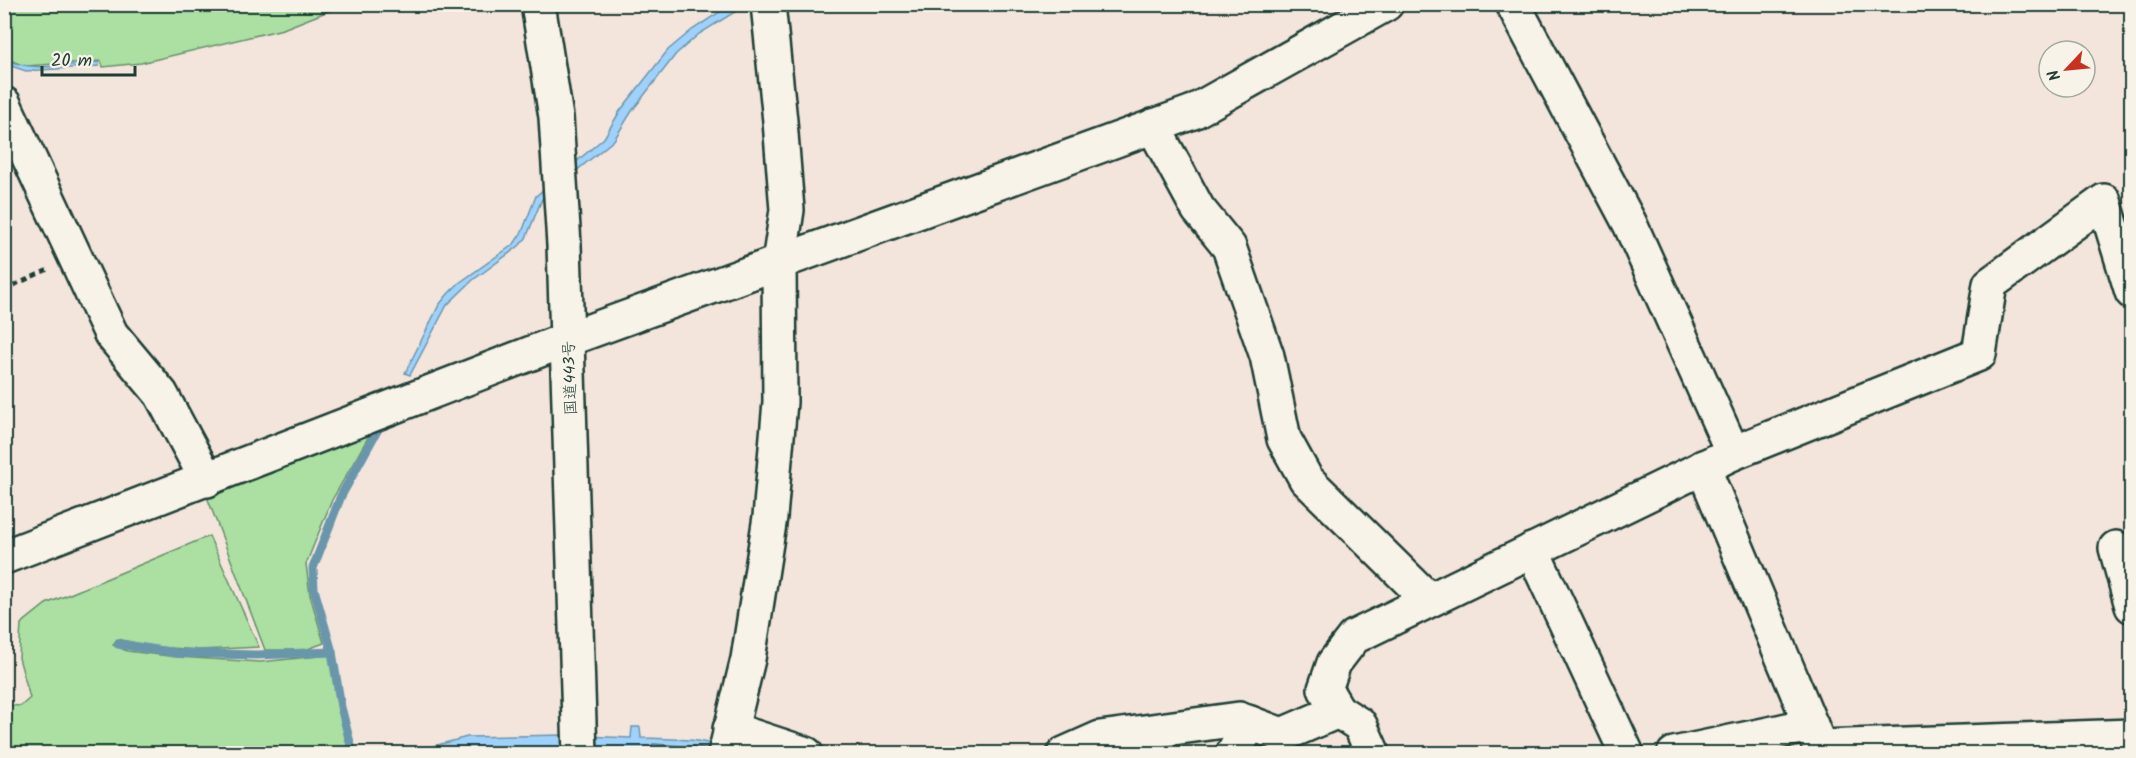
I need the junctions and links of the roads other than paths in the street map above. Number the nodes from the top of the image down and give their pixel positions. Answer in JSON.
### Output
{"nodes":[{"id":1,"x":538,"y":4,"type":"edge"},
{"id":2,"x":768,"y":4,"type":"edge"},
{"id":3,"x":1386,"y":4,"type":"edge"},
{"id":4,"x":1513,"y":4,"type":"edge"},
{"id":5,"x":1347,"y":14,"type":"edge"},
{"id":6,"x":4,"y":104,"type":"edge"},
{"id":7,"x":1153,"y":126,"type":"junction"},
{"id":8,"x":779,"y":263,"type":"junction"},
{"id":9,"x":2132,"y":292,"type":"edge"},
{"id":10,"x":568,"y":339,"type":"junction"},
{"id":11,"x":1733,"y":453,"type":"junction"},
{"id":12,"x":1703,"y":467,"type":"junction"},
{"id":13,"x":207,"y":480,"type":"junction"},
{"id":14,"x":2116,"y":548,"type":"dead end"},
{"id":15,"x":1532,"y":550,"type":"junction"},
{"id":16,"x":4,"y":557,"type":"edge"},
{"id":17,"x":1429,"y":600,"type":"junction"},
{"id":18,"x":2132,"y":606,"type":"edge"},
{"id":19,"x":1338,"y":711,"type":"junction"},
{"id":20,"x":1250,"y":723,"type":"junction"},
{"id":21,"x":2132,"y":736,"type":"edge"},
{"id":22,"x":727,"y":741,"type":"edge"},
{"id":23,"x":1818,"y":742,"type":"edge"},
{"id":24,"x":580,"y":753,"type":"edge"},
{"id":25,"x":806,"y":753,"type":"edge"},
{"id":26,"x":1064,"y":753,"type":"edge"},
{"id":27,"x":1233,"y":753,"type":"edge"},
{"id":28,"x":1373,"y":753,"type":"edge"},
{"id":29,"x":1627,"y":753,"type":"edge"},
{"id":30,"x":1674,"y":753,"type":"edge"}],
"edges":[{"from":1,"to":10,"type":"main road","name":"国道443号"},
{"from":2,"to":8,"type":"main road"},
{"from":3,"to":5,"type":"main road"},
{"from":4,"to":11,"type":"main road"},
{"from":5,"to":7,"type":"main road"},
{"from":6,"to":13,"type":"main road"},
{"from":7,"to":8,"type":"main road"},
{"from":7,"to":17,"type":"main road"},
{"from":8,"to":10,"type":"main road"},
{"from":8,"to":22,"type":"main road"},
{"from":9,"to":11,"type":"main road"},
{"from":10,"to":13,"type":"main road"},
{"from":10,"to":24,"type":"main road","name":"国道443号"},
{"from":11,"to":12,"type":"main road"},
{"from":12,"to":15,"type":"main road"},
{"from":12,"to":23,"type":"main road"},
{"from":13,"to":16,"type":"main road"},
{"from":14,"to":18,"type":"main road"},
{"from":15,"to":17,"type":"main road"},
{"from":15,"to":29,"type":"main road"},
{"from":17,"to":19,"type":"main road"},
{"from":19,"to":20,"type":"main road"},
{"from":19,"to":28,"type":"main road"},
{"from":20,"to":26,"type":"main road"},
{"from":20,"to":27,"type":"main road"},
{"from":21,"to":23,"type":"main road"},
{"from":22,"to":25,"type":"main road"},
{"from":23,"to":30,"type":"main road"}]}
